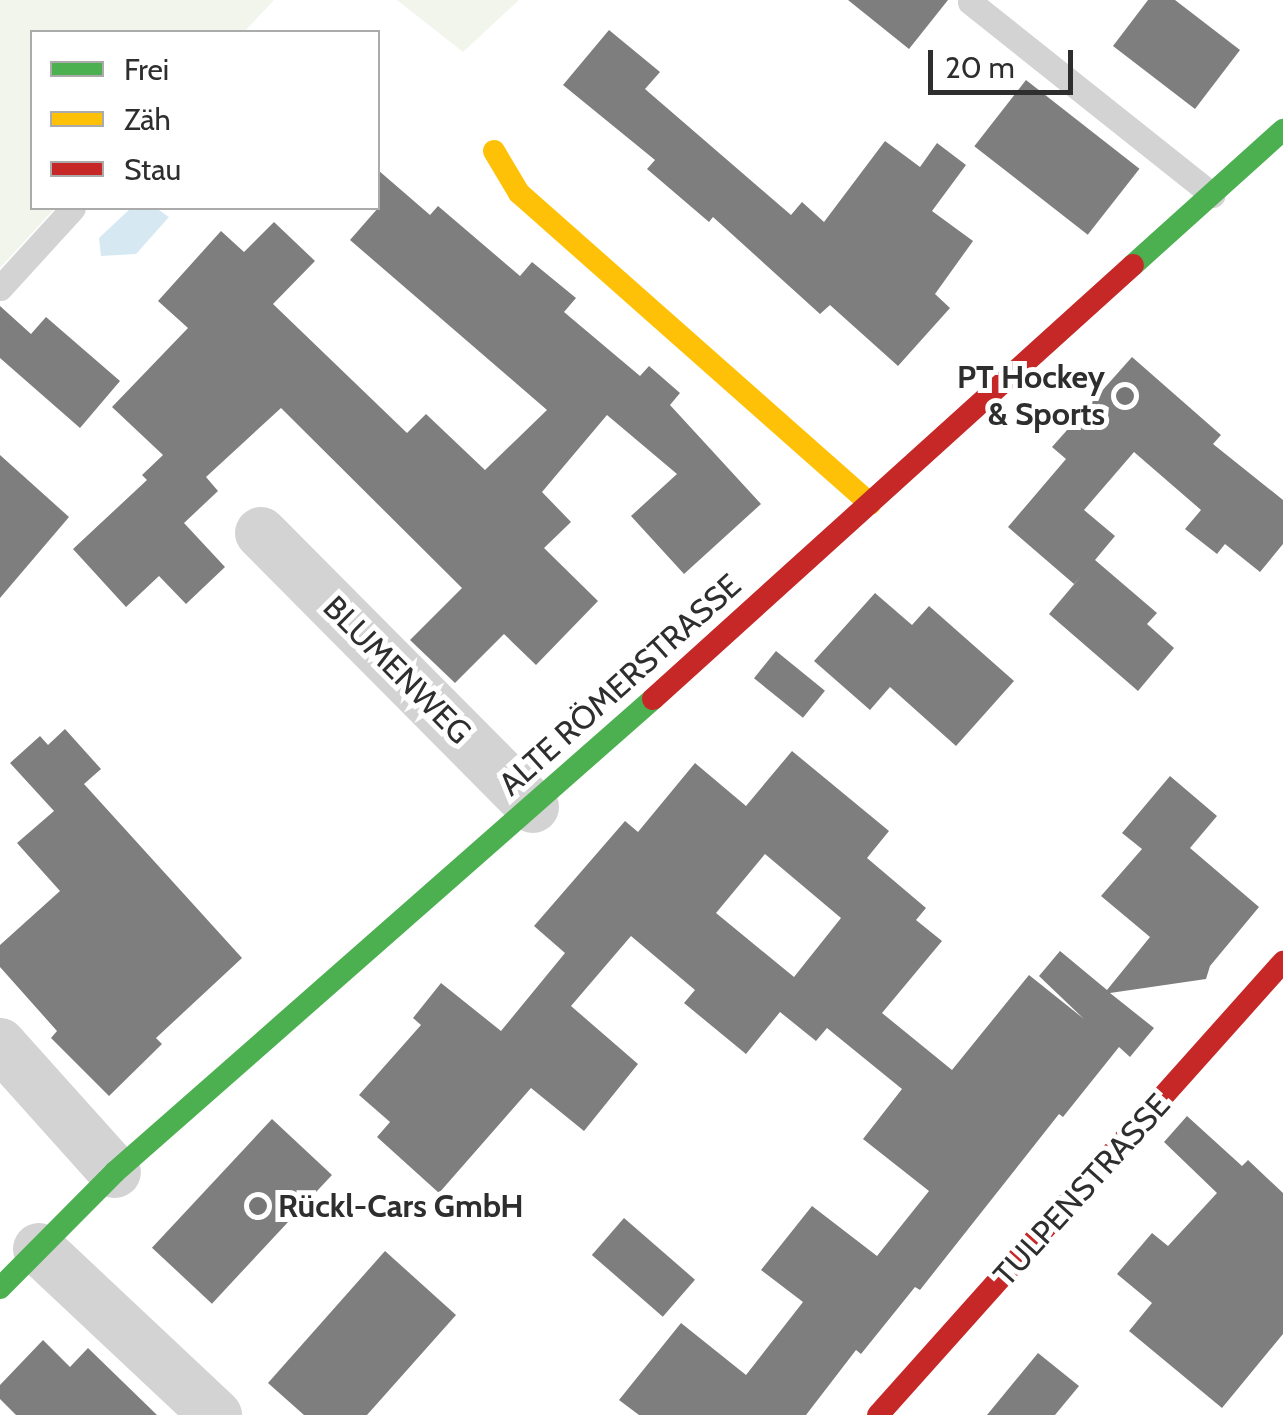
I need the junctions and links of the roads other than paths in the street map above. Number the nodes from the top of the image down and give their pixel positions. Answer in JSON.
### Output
{"nodes":[{"id":1,"x":970,"y":2,"type":"edge"},
{"id":2,"x":1280,"y":140,"type":"edge"},
{"id":3,"x":494,"y":152,"type":"dead end"},
{"id":4,"x":1213,"y":195,"type":"junction"},
{"id":5,"x":72,"y":210,"type":"edge"},
{"id":6,"x":0,"y":288,"type":"edge"},
{"id":7,"x":870,"y":504,"type":"junction"},
{"id":8,"x":262,"y":533,"type":"dead end"},
{"id":9,"x":532,"y":807,"type":"junction"},
{"id":10,"x":1283,"y":962,"type":"edge"},
{"id":11,"x":0,"y":1044,"type":"edge"},
{"id":12,"x":115,"y":1172,"type":"junction"},
{"id":13,"x":39,"y":1249,"type":"junction"},
{"id":14,"x":0,"y":1288,"type":"edge"},
{"id":15,"x":216,"y":1415,"type":"edge"},
{"id":16,"x":878,"y":1415,"type":"edge"}],
"edges":[{"from":1,"to":4,"type":"lane"},
{"from":2,"to":4,"type":"main road","name":"ALTE RÖMERSTRASSE"},
{"from":3,"to":7,"type":"main road"},
{"from":4,"to":7,"type":"main road","name":"ALTE RÖMERSTRASSE"},
{"from":5,"to":6,"type":"lane"},
{"from":7,"to":9,"type":"main road","name":"ALTE RÖMERSTRASSE"},
{"from":8,"to":9,"type":"street","name":"BLUMENWEG"},
{"from":9,"to":12,"type":"main road","name":"ALTE RÖMERSTRASSE"},
{"from":10,"to":16,"type":"main road","name":"TULPENSTRASSE"},
{"from":11,"to":12,"type":"street"},
{"from":12,"to":13,"type":"main road","name":"ALTE RÖMERSTRASSE"},
{"from":13,"to":14,"type":"main road","name":"ALTE RÖMERSTRASSE"},
{"from":13,"to":15,"type":"street"}]}
